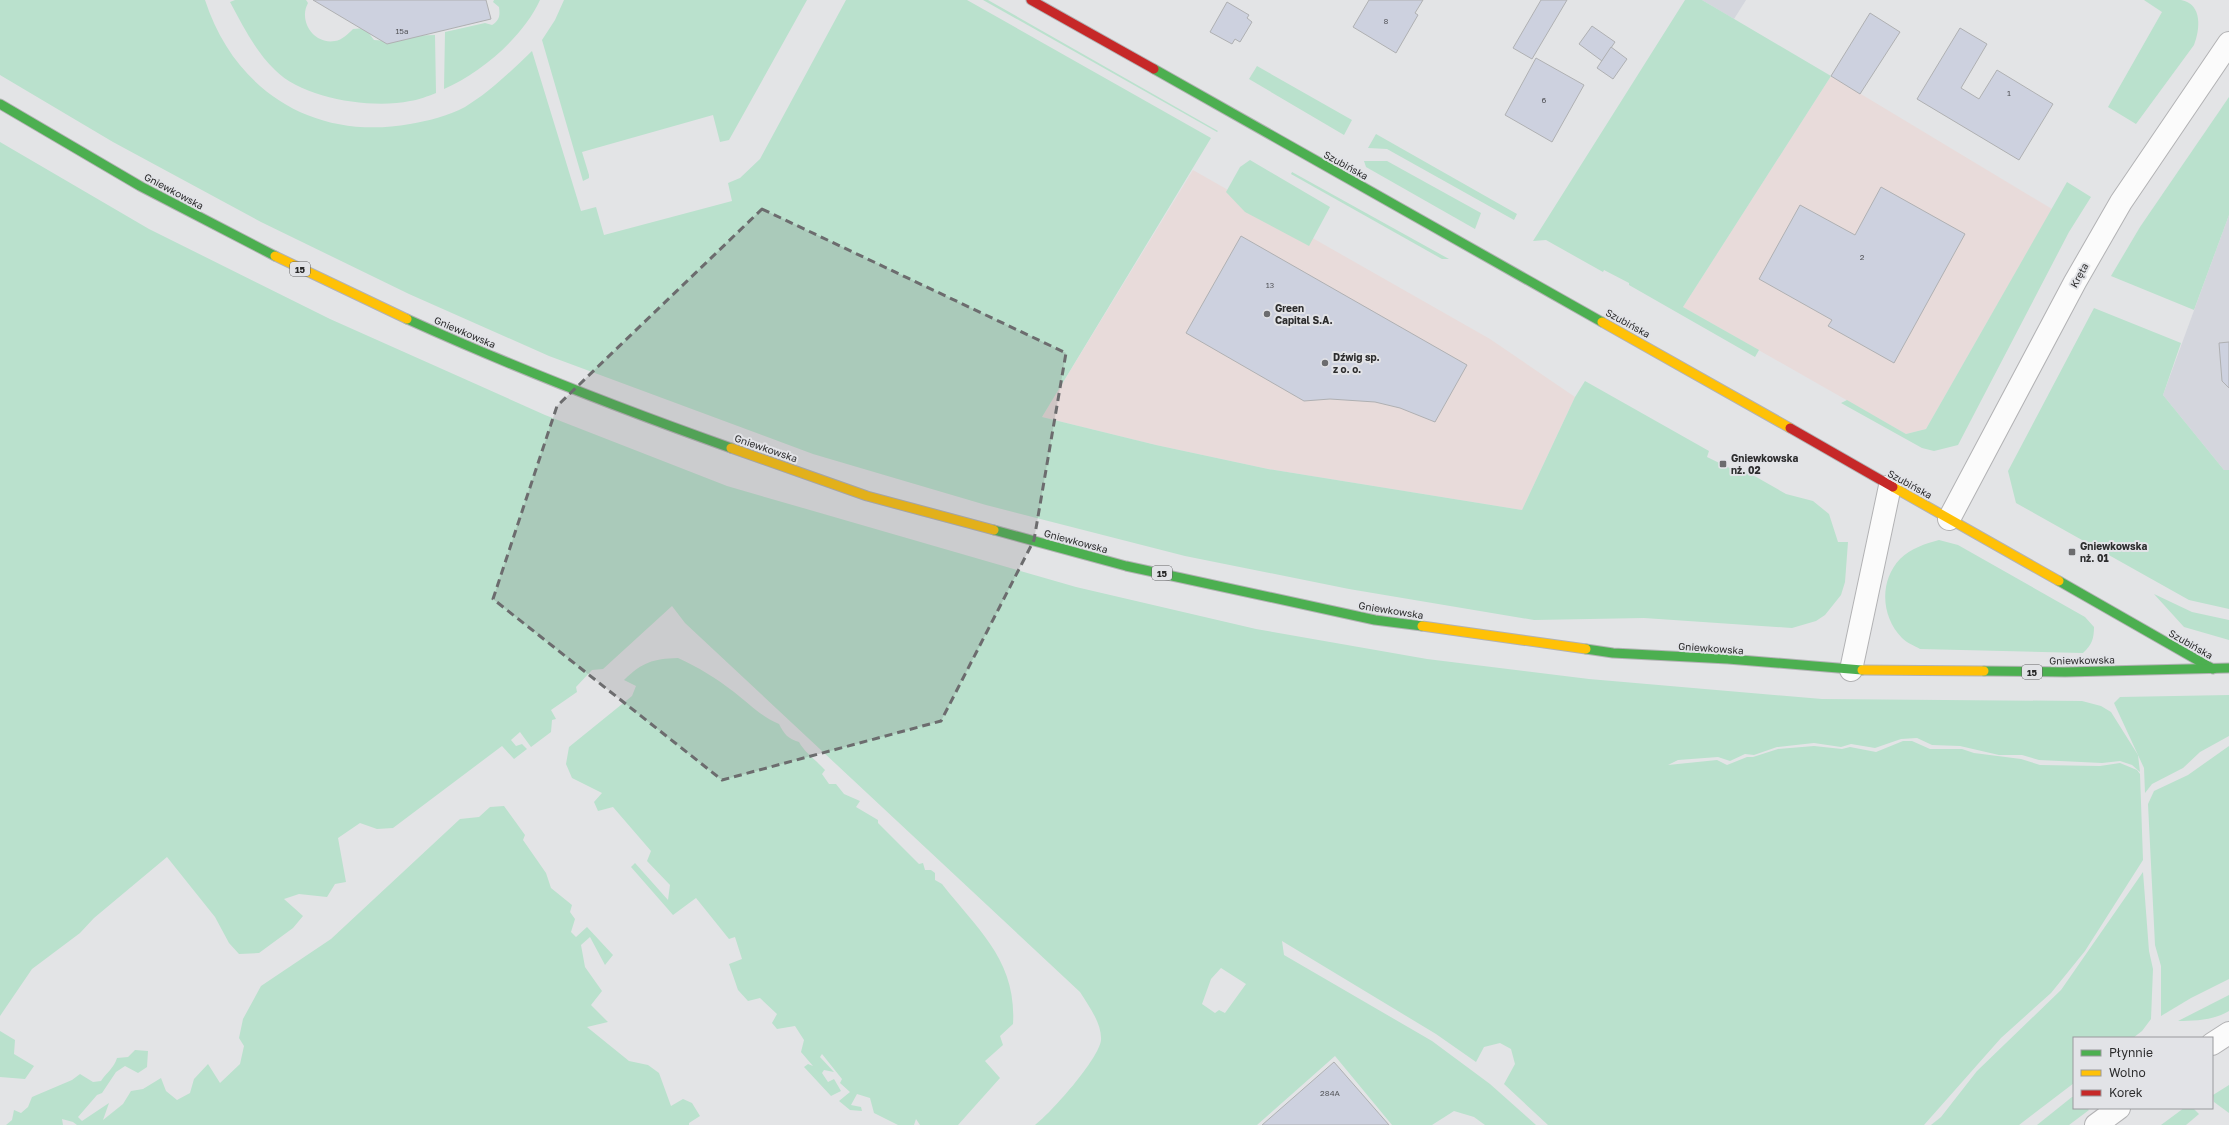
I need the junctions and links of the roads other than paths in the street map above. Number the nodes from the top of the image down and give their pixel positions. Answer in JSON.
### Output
{"nodes":[{"id":1,"x":1031,"y":0,"type":"edge"},
{"id":2,"x":2229,"y":43,"type":"edge"},
{"id":3,"x":0,"y":104,"type":"edge"},
{"id":4,"x":1890,"y":486,"type":"junction"},
{"id":5,"x":1949,"y":519,"type":"junction"},
{"id":6,"x":2229,"y":668,"type":"edge"},
{"id":7,"x":2213,"y":669,"type":"junction"},
{"id":8,"x":1851,"y":670,"type":"junction"},
{"id":9,"x":2229,"y":1033,"type":"edge"},
{"id":10,"x":2213,"y":1043,"type":"edge"},
{"id":11,"x":2118,"y":1109,"type":"edge"},
{"id":12,"x":2096,"y":1125,"type":"edge"}],
"edges":[{"from":1,"to":4,"type":"main road","name":"Szubińska"},
{"from":2,"to":5,"type":"street","name":"Kręta"},
{"from":3,"to":8,"type":"main road","name":"Gniewkowska","number":"15"},
{"from":4,"to":5,"type":"main road","name":"Szubińska"},
{"from":4,"to":8,"type":"street"},
{"from":5,"to":7,"type":"main road","name":"Szubińska"},
{"from":6,"to":7,"type":"main road","name":"Gniewkowska","number":"15"},
{"from":7,"to":8,"type":"main road","name":"Gniewkowska","number":"15"},
{"from":9,"to":10,"type":"street"},
{"from":11,"to":12,"type":"street"}]}
